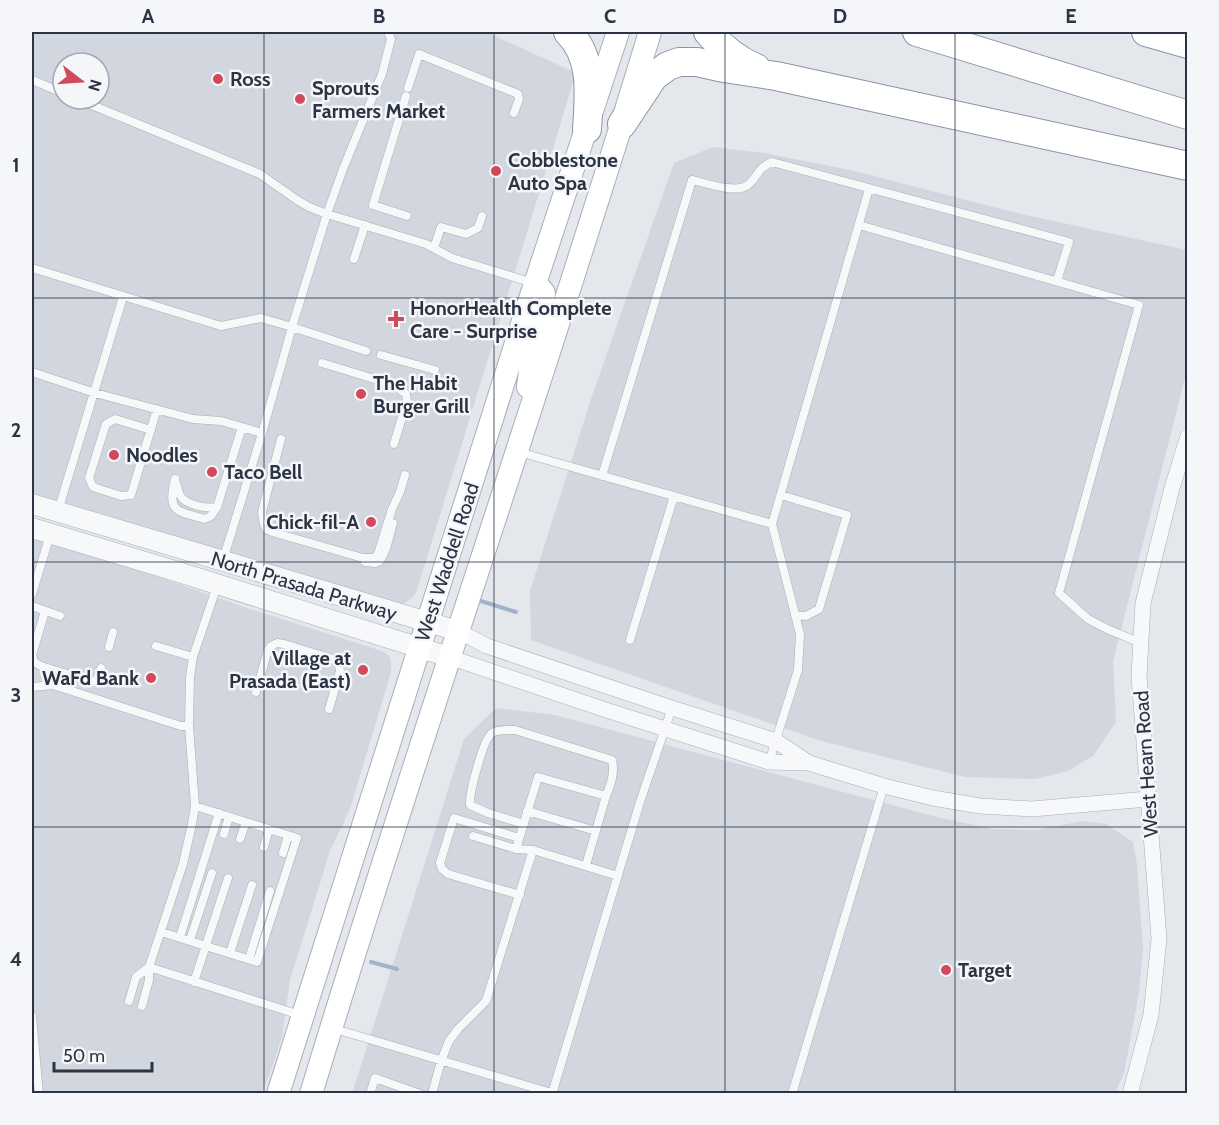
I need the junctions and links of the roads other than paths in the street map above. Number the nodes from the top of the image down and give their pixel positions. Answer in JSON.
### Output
{"nodes":[{"id":1,"x":388,"y":32,"type":"edge"},
{"id":2,"x":568,"y":32,"type":"edge"},
{"id":3,"x":618,"y":32,"type":"edge"},
{"id":4,"x":650,"y":32,"type":"edge"},
{"id":5,"x":708,"y":32,"type":"edge"},
{"id":6,"x":917,"y":32,"type":"edge"},
{"id":7,"x":1146,"y":32,"type":"edge"},
{"id":8,"x":1188,"y":44,"type":"edge"},
{"id":9,"x":776,"y":76,"type":"junction"},
{"id":10,"x":32,"y":80,"type":"edge"},
{"id":11,"x":51,"y":88,"type":"edge"},
{"id":12,"x":408,"y":88,"type":"dead end"},
{"id":13,"x":406,"y":96,"type":"dead end"},
{"id":14,"x":106,"y":111,"type":"edge"},
{"id":15,"x":514,"y":113,"type":"dead end"},
{"id":16,"x":1188,"y":115,"type":"edge"},
{"id":17,"x":622,"y":124,"type":"junction"},
{"id":18,"x":587,"y":129,"type":"junction"},
{"id":19,"x":1188,"y":165,"type":"edge"},
{"id":20,"x":870,"y":189,"type":"junction"},
{"id":21,"x":327,"y":214,"type":"junction"},
{"id":22,"x":407,"y":216,"type":"dead end"},
{"id":23,"x":482,"y":216,"type":"dead end"},
{"id":24,"x":365,"y":225,"type":"junction"},
{"id":25,"x":859,"y":225,"type":"junction"},
{"id":26,"x":434,"y":248,"type":"junction"},
{"id":27,"x":354,"y":259,"type":"dead end"},
{"id":28,"x":32,"y":268,"type":"edge"},
{"id":29,"x":1057,"y":281,"type":"junction"},
{"id":30,"x":536,"y":284,"type":"junction"},
{"id":31,"x":123,"y":297,"type":"junction"},
{"id":32,"x":292,"y":327,"type":"junction"},
{"id":33,"x":366,"y":351,"type":"dead end"},
{"id":34,"x":381,"y":355,"type":"dead end"},
{"id":35,"x":322,"y":363,"type":"dead end"},
{"id":36,"x":435,"y":370,"type":"dead end"},
{"id":37,"x":32,"y":372,"type":"edge"},
{"id":38,"x":95,"y":393,"type":"junction"},
{"id":39,"x":157,"y":409,"type":"junction"},
{"id":40,"x":242,"y":427,"type":"junction"},
{"id":41,"x":151,"y":430,"type":"junction"},
{"id":42,"x":262,"y":433,"type":"junction"},
{"id":43,"x":1188,"y":436,"type":"edge"},
{"id":44,"x":281,"y":439,"type":"dead end"},
{"id":45,"x":394,"y":444,"type":"dead end"},
{"id":46,"x":520,"y":444,"type":"junction"},
{"id":47,"x":405,"y":475,"type":"dead end"},
{"id":48,"x":602,"y":476,"type":"junction"},
{"id":49,"x":781,"y":495,"type":"junction"},
{"id":50,"x":674,"y":496,"type":"junction"},
{"id":51,"x":32,"y":504,"type":"edge"},
{"id":52,"x":217,"y":507,"type":"junction"},
{"id":53,"x":57,"y":511,"type":"junction"},
{"id":54,"x":32,"y":518,"type":"edge"},
{"id":55,"x":772,"y":524,"type":"junction"},
{"id":56,"x":32,"y":528,"type":"edge"},
{"id":57,"x":110,"y":528,"type":"junction"},
{"id":58,"x":51,"y":534,"type":"junction"},
{"id":59,"x":223,"y":562,"type":"junction"},
{"id":60,"x":217,"y":584,"type":"junction"},
{"id":61,"x":32,"y":594,"type":"edge"},
{"id":62,"x":32,"y":606,"type":"edge"},
{"id":63,"x":45,"y":611,"type":"junction"},
{"id":64,"x":795,"y":615,"type":"junction"},
{"id":65,"x":60,"y":616,"type":"dead end"},
{"id":66,"x":428,"y":622,"type":"junction"},
{"id":67,"x":458,"y":631,"type":"junction"},
{"id":68,"x":113,"y":632,"type":"dead end"},
{"id":69,"x":630,"y":640,"type":"dead end"},
{"id":70,"x":1141,"y":643,"type":"junction"},
{"id":71,"x":156,"y":646,"type":"dead end"},
{"id":72,"x":109,"y":647,"type":"dead end"},
{"id":73,"x":420,"y":648,"type":"junction"},
{"id":74,"x":193,"y":657,"type":"junction"},
{"id":75,"x":449,"y":657,"type":"junction"},
{"id":76,"x":102,"y":668,"type":"dead end"},
{"id":77,"x":32,"y":687,"type":"edge"},
{"id":78,"x":256,"y":692,"type":"dead end"},
{"id":79,"x":672,"y":708,"type":"junction"},
{"id":80,"x":329,"y":709,"type":"dead end"},
{"id":81,"x":189,"y":726,"type":"junction"},
{"id":82,"x":664,"y":728,"type":"junction"},
{"id":83,"x":776,"y":741,"type":"junction"},
{"id":84,"x":769,"y":762,"type":"junction"},
{"id":85,"x":809,"y":763,"type":"junction"},
{"id":86,"x":885,"y":786,"type":"junction"},
{"id":87,"x":606,"y":796,"type":"junction"},
{"id":88,"x":1148,"y":799,"type":"junction"},
{"id":89,"x":195,"y":806,"type":"junction"},
{"id":90,"x":527,"y":811,"type":"junction"},
{"id":91,"x":219,"y":813,"type":"junction"},
{"id":92,"x":230,"y":817,"type":"junction"},
{"id":93,"x":246,"y":822,"type":"junction"},
{"id":94,"x":524,"y":824,"type":"junction"},
{"id":95,"x":269,"y":829,"type":"junction"},
{"id":96,"x":596,"y":831,"type":"junction"},
{"id":97,"x":224,"y":834,"type":"dead end"},
{"id":98,"x":288,"y":836,"type":"junction"},
{"id":99,"x":473,"y":836,"type":"dead end"},
{"id":100,"x":519,"y":837,"type":"junction"},
{"id":101,"x":240,"y":839,"type":"dead end"},
{"id":102,"x":264,"y":847,"type":"dead end"},
{"id":103,"x":516,"y":849,"type":"junction"},
{"id":104,"x":533,"y":850,"type":"junction"},
{"id":105,"x":283,"y":853,"type":"dead end"},
{"id":106,"x":586,"y":866,"type":"junction"},
{"id":107,"x":212,"y":873,"type":"dead end"},
{"id":108,"x":618,"y":876,"type":"junction"},
{"id":109,"x":228,"y":878,"type":"dead end"},
{"id":110,"x":252,"y":885,"type":"dead end"},
{"id":111,"x":270,"y":891,"type":"dead end"},
{"id":112,"x":520,"y":895,"type":"junction"},
{"id":113,"x":161,"y":932,"type":"junction"},
{"id":114,"x":180,"y":937,"type":"junction"},
{"id":115,"x":190,"y":940,"type":"junction"},
{"id":116,"x":205,"y":945,"type":"junction"},
{"id":117,"x":230,"y":953,"type":"junction"},
{"id":118,"x":249,"y":959,"type":"junction"},
{"id":119,"x":149,"y":967,"type":"junction"},
{"id":120,"x":194,"y":982,"type":"junction"},
{"id":121,"x":129,"y":1001,"type":"dead end"},
{"id":122,"x":142,"y":1006,"type":"dead end"},
{"id":123,"x":32,"y":1016,"type":"edge"},
{"id":124,"x":302,"y":1016,"type":"junction"},
{"id":125,"x":331,"y":1027,"type":"junction"},
{"id":126,"x":441,"y":1061,"type":"junction"},
{"id":127,"x":553,"y":1093,"type":"edge"},
{"id":128,"x":39,"y":1094,"type":"edge"},
{"id":129,"x":278,"y":1094,"type":"edge"},
{"id":130,"x":296,"y":1094,"type":"edge"},
{"id":131,"x":310,"y":1094,"type":"edge"},
{"id":132,"x":370,"y":1094,"type":"edge"},
{"id":133,"x":420,"y":1094,"type":"edge"},
{"id":134,"x":432,"y":1094,"type":"edge"},
{"id":135,"x":792,"y":1094,"type":"edge"},
{"id":136,"x":1130,"y":1094,"type":"edge"}],
"edges":[{"from":1,"to":21,"type":"lane"},
{"from":2,"to":18,"type":"highway"},
{"from":3,"to":18,"type":"main road","name":"West Waddell Road"},
{"from":4,"to":17,"type":"main road","name":"West Waddell Road"},
{"from":5,"to":9,"type":"highway"},
{"from":6,"to":16,"type":"highway"},
{"from":7,"to":8,"type":"highway"},
{"from":9,"to":17,"type":"highway"},
{"from":9,"to":19,"type":"highway"},
{"from":10,"to":11,"type":"lane"},
{"from":12,"to":15,"type":"lane"},
{"from":13,"to":22,"type":"lane"},
{"from":14,"to":21,"type":"lane"},
{"from":17,"to":46,"type":"main road","name":"West Waddell Road"},
{"from":18,"to":30,"type":"main road","name":"West Waddell Road"},
{"from":20,"to":25,"type":"lane"},
{"from":20,"to":29,"type":"lane"},
{"from":20,"to":48,"type":"lane"},
{"from":21,"to":24,"type":"lane"},
{"from":21,"to":32,"type":"lane"},
{"from":23,"to":26,"type":"lane"},
{"from":24,"to":26,"type":"lane"},
{"from":24,"to":27,"type":"lane"},
{"from":25,"to":29,"type":"lane"},
{"from":25,"to":49,"type":"lane"},
{"from":26,"to":30,"type":"lane"},
{"from":28,"to":31,"type":"lane"},
{"from":29,"to":70,"type":"lane"},
{"from":30,"to":46,"type":"main road"},
{"from":30,"to":66,"type":"main road","name":"West Waddell Road"},
{"from":31,"to":32,"type":"lane"},
{"from":31,"to":38,"type":"lane"},
{"from":32,"to":33,"type":"lane"},
{"from":32,"to":42,"type":"lane"},
{"from":34,"to":36,"type":"lane"},
{"from":35,"to":45,"type":"lane"},
{"from":37,"to":38,"type":"lane"},
{"from":38,"to":39,"type":"lane"},
{"from":38,"to":53,"type":"lane"},
{"from":39,"to":40,"type":"lane"},
{"from":39,"to":41,"type":"lane"},
{"from":40,"to":42,"type":"lane"},
{"from":40,"to":52,"type":"lane"},
{"from":41,"to":41,"type":"lane"},
{"from":42,"to":59,"type":"lane"},
{"from":43,"to":70,"type":"street","name":"West Hearn Road"},
{"from":44,"to":47,"type":"lane"},
{"from":46,"to":48,"type":"lane"},
{"from":46,"to":67,"type":"main road","name":"West Waddell Road"},
{"from":48,"to":50,"type":"lane"},
{"from":49,"to":55,"type":"lane"},
{"from":49,"to":64,"type":"lane"},
{"from":50,"to":55,"type":"lane"},
{"from":50,"to":69,"type":"lane"},
{"from":51,"to":53,"type":"street","name":"North Prasada Parkway"},
{"from":52,"to":52,"type":"lane"},
{"from":53,"to":54,"type":"street"},
{"from":53,"to":57,"type":"street","name":"North Prasada Parkway"},
{"from":55,"to":64,"type":"lane"},
{"from":56,"to":58,"type":"street","name":"North Prasada Parkway"},
{"from":57,"to":58,"type":"street"},
{"from":57,"to":59,"type":"street","name":"North Prasada Parkway"},
{"from":58,"to":60,"type":"street","name":"North Prasada Parkway"},
{"from":58,"to":61,"type":"lane"},
{"from":59,"to":66,"type":"street","name":"North Prasada Parkway"},
{"from":60,"to":73,"type":"street","name":"North Prasada Parkway"},
{"from":60,"to":74,"type":"lane"},
{"from":62,"to":63,"type":"lane"},
{"from":63,"to":65,"type":"lane"},
{"from":63,"to":76,"type":"lane"},
{"from":64,"to":83,"type":"lane"},
{"from":66,"to":67,"type":"street","name":"North Prasada Parkway"},
{"from":66,"to":73,"type":"main road","name":"West Waddell Road"},
{"from":67,"to":75,"type":"main road","name":"West Waddell Road"},
{"from":67,"to":79,"type":"street","name":"North Prasada Parkway"},
{"from":68,"to":72,"type":"lane"},
{"from":70,"to":88,"type":"street","name":"West Hearn Road"},
{"from":71,"to":74,"type":"lane"},
{"from":73,"to":75,"type":"street","name":"North Prasada Parkway"},
{"from":73,"to":124,"type":"main road","name":"West Waddell Road"},
{"from":74,"to":81,"type":"lane"},
{"from":75,"to":82,"type":"street","name":"North Prasada Parkway"},
{"from":75,"to":125,"type":"main road","name":"West Waddell Road"},
{"from":77,"to":81,"type":"lane"},
{"from":78,"to":80,"type":"lane"},
{"from":79,"to":82,"type":"lane"},
{"from":79,"to":83,"type":"street","name":"North Prasada Parkway"},
{"from":81,"to":89,"type":"lane"},
{"from":82,"to":84,"type":"street","name":"North Prasada Parkway"},
{"from":82,"to":108,"type":"lane"},
{"from":83,"to":84,"type":"lane"},
{"from":83,"to":85,"type":"street","name":"North Prasada Parkway"},
{"from":84,"to":85,"type":"street","name":"North Prasada Parkway"},
{"from":85,"to":86,"type":"street","name":"North Prasada Parkway"},
{"from":86,"to":88,"type":"street","name":"North Prasada Parkway"},
{"from":86,"to":135,"type":"lane"},
{"from":87,"to":90,"type":"lane"},
{"from":87,"to":94,"type":"lane"},
{"from":87,"to":96,"type":"lane"},
{"from":88,"to":136,"type":"street","name":"West Hearn Road"},
{"from":89,"to":91,"type":"lane"},
{"from":89,"to":113,"type":"lane"},
{"from":90,"to":94,"type":"lane"},
{"from":90,"to":96,"type":"lane"},
{"from":91,"to":92,"type":"lane"},
{"from":91,"to":114,"type":"lane"},
{"from":92,"to":93,"type":"lane"},
{"from":92,"to":97,"type":"lane"},
{"from":93,"to":95,"type":"lane"},
{"from":93,"to":101,"type":"lane"},
{"from":94,"to":100,"type":"lane"},
{"from":95,"to":98,"type":"lane"},
{"from":95,"to":102,"type":"lane"},
{"from":96,"to":106,"type":"lane"},
{"from":98,"to":105,"type":"lane"},
{"from":98,"to":118,"type":"lane"},
{"from":99,"to":103,"type":"lane"},
{"from":100,"to":103,"type":"lane"},
{"from":100,"to":112,"type":"lane"},
{"from":103,"to":104,"type":"lane"},
{"from":104,"to":106,"type":"lane"},
{"from":104,"to":112,"type":"lane"},
{"from":106,"to":108,"type":"lane"},
{"from":107,"to":115,"type":"lane"},
{"from":108,"to":127,"type":"lane"},
{"from":109,"to":116,"type":"lane"},
{"from":110,"to":117,"type":"lane"},
{"from":111,"to":118,"type":"lane"},
{"from":112,"to":126,"type":"lane"},
{"from":113,"to":114,"type":"lane"},
{"from":113,"to":119,"type":"lane"},
{"from":114,"to":115,"type":"lane"},
{"from":115,"to":116,"type":"lane"},
{"from":116,"to":117,"type":"lane"},
{"from":116,"to":120,"type":"lane"},
{"from":117,"to":118,"type":"lane"},
{"from":119,"to":120,"type":"lane"},
{"from":119,"to":121,"type":"lane"},
{"from":119,"to":122,"type":"lane"},
{"from":120,"to":124,"type":"lane"},
{"from":123,"to":128,"type":"lane"},
{"from":124,"to":129,"type":"main road","name":"West Waddell Road"},
{"from":124,"to":130,"type":"main road"},
{"from":125,"to":126,"type":"lane"},
{"from":125,"to":131,"type":"main road","name":"West Waddell Road"},
{"from":126,"to":127,"type":"lane"},
{"from":126,"to":134,"type":"lane"},
{"from":132,"to":133,"type":"lane"}]}
